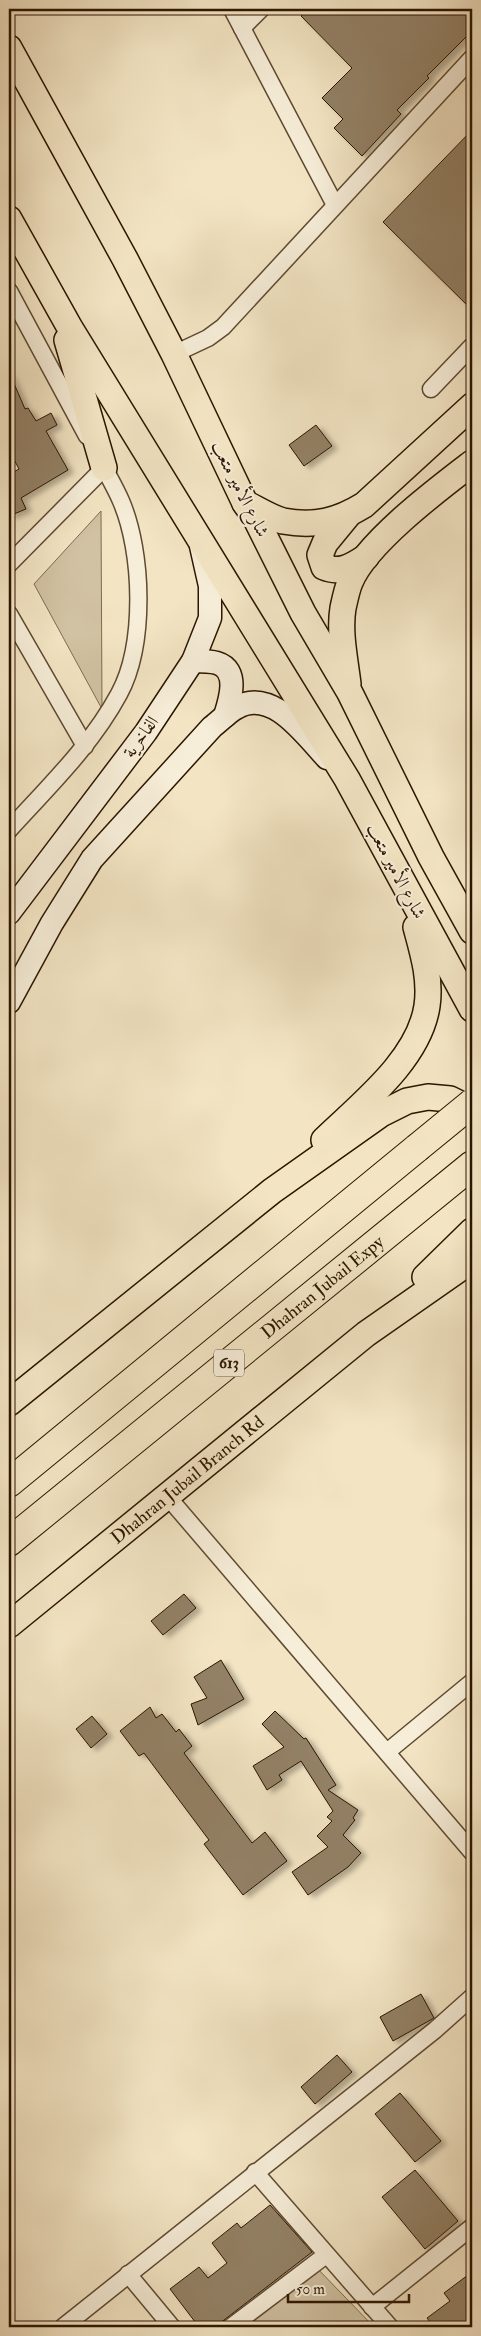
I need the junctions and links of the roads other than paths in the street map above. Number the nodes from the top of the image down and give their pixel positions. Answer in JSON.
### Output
{"nodes":[{"id":1,"x":232,"y":9,"type":"edge"},
{"id":2,"x":261,"y":9,"type":"edge"},
{"id":3,"x":242,"y":28,"type":"junction"},
{"id":4,"x":9,"y":48,"type":"edge"},
{"id":5,"x":9,"y":57,"type":"edge"},
{"id":6,"x":472,"y":58,"type":"edge"},
{"id":7,"x":26,"y":80,"type":"junction"},
{"id":8,"x":335,"y":205,"type":"junction"},
{"id":9,"x":9,"y":219,"type":"edge"},
{"id":10,"x":9,"y":291,"type":"edge"},
{"id":11,"x":57,"y":304,"type":"junction"},
{"id":12,"x":472,"y":346,"type":"edge"},
{"id":13,"x":174,"y":354,"type":"junction"},
{"id":14,"x":431,"y":389,"type":"dead end"},
{"id":15,"x":472,"y":406,"type":"edge"},
{"id":16,"x":472,"y":463,"type":"edge"},
{"id":17,"x":104,"y":468,"type":"junction"},
{"id":18,"x":245,"y":503,"type":"junction"},
{"id":19,"x":348,"y":515,"type":"junction"},
{"id":20,"x":200,"y":538,"type":"junction"},
{"id":21,"x":366,"y":557,"type":"junction"},
{"id":22,"x":9,"y":564,"type":"edge"},
{"id":23,"x":9,"y":614,"type":"edge"},
{"id":24,"x":193,"y":660,"type":"junction"},
{"id":25,"x":350,"y":694,"type":"junction"},
{"id":26,"x":225,"y":716,"type":"junction"},
{"id":27,"x":85,"y":746,"type":"junction"},
{"id":28,"x":347,"y":778,"type":"junction"},
{"id":29,"x":9,"y":830,"type":"edge"},
{"id":30,"x":431,"y":857,"type":"junction"},
{"id":31,"x":401,"y":880,"type":"junction"},
{"id":32,"x":472,"y":902,"type":"edge"},
{"id":33,"x":9,"y":913,"type":"edge"},
{"id":34,"x":472,"y":931,"type":"edge"},
{"id":35,"x":9,"y":1002,"type":"edge"},
{"id":36,"x":472,"y":1009,"type":"edge"},
{"id":37,"x":472,"y":1103,"type":"edge"},
{"id":38,"x":472,"y":1110,"type":"edge"},
{"id":39,"x":472,"y":1165,"type":"edge"},
{"id":40,"x":272,"y":1191,"type":"junction"},
{"id":41,"x":472,"y":1231,"type":"edge"},
{"id":42,"x":472,"y":1260,"type":"edge"},
{"id":43,"x":366,"y":1334,"type":"junction"},
{"id":44,"x":9,"y":1403,"type":"edge"},
{"id":45,"x":9,"y":1483,"type":"edge"},
{"id":46,"x":166,"y":1496,"type":"junction"},
{"id":47,"x":9,"y":1542,"type":"edge"},
{"id":48,"x":9,"y":1624,"type":"edge"},
{"id":49,"x":472,"y":1682,"type":"edge"},
{"id":50,"x":388,"y":1752,"type":"junction"},
{"id":51,"x":472,"y":1852,"type":"edge"},
{"id":52,"x":472,"y":1997,"type":"edge"},
{"id":53,"x":255,"y":2172,"type":"junction"},
{"id":54,"x":472,"y":2227,"type":"edge"},
{"id":55,"x":326,"y":2254,"type":"junction"},
{"id":56,"x":128,"y":2274,"type":"junction"},
{"id":57,"x":372,"y":2307,"type":"junction"},
{"id":58,"x":63,"y":2327,"type":"edge"},
{"id":59,"x":172,"y":2327,"type":"edge"},
{"id":60,"x":231,"y":2327,"type":"edge"},
{"id":61,"x":390,"y":2327,"type":"edge"}],
"edges":[{"from":1,"to":3,"type":"street"},
{"from":2,"to":3,"type":"street"},
{"from":3,"to":8,"type":"street"},
{"from":4,"to":7,"type":"main road","name":"شارع الأمير متعب"},
{"from":5,"to":7,"type":"main road"},
{"from":6,"to":8,"type":"street"},
{"from":7,"to":13,"type":"main road","name":"شارع الأمير متعب"},
{"from":8,"to":13,"type":"street"},
{"from":9,"to":11,"type":"main road","name":"شارع الأمير متعب"},
{"from":10,"to":17,"type":"street"},
{"from":11,"to":17,"type":"main road"},
{"from":11,"to":20,"type":"main road","name":"شارع الأمير متعب"},
{"from":12,"to":14,"type":"street"},
{"from":13,"to":18,"type":"main road","name":"شارع الأمير متعب"},
{"from":15,"to":19,"type":"main road"},
{"from":16,"to":21,"type":"main road"},
{"from":17,"to":22,"type":"street"},
{"from":17,"to":27,"type":"street"},
{"from":18,"to":19,"type":"main road"},
{"from":18,"to":25,"type":"main road","name":"شارع الأمير متعب"},
{"from":19,"to":21,"type":"main road"},
{"from":20,"to":24,"type":"street","name":"الفاخرية"},
{"from":20,"to":28,"type":"main road","name":"شارع الأمير متعب"},
{"from":21,"to":25,"type":"main road"},
{"from":23,"to":27,"type":"street"},
{"from":24,"to":26,"type":"street"},
{"from":24,"to":33,"type":"street","name":"الفاخرية"},
{"from":25,"to":30,"type":"main road","name":"شارع الأمير متعب"},
{"from":26,"to":28,"type":"street"},
{"from":26,"to":35,"type":"street"},
{"from":27,"to":29,"type":"street"},
{"from":28,"to":31,"type":"main road","name":"شارع الأمير متعب"},
{"from":30,"to":32,"type":"main road"},
{"from":30,"to":34,"type":"main road","name":"شارع الأمير متعب"},
{"from":31,"to":36,"type":"main road","name":"شارع الأمير متعب"},
{"from":31,"to":40,"type":"main road"},
{"from":37,"to":45,"type":"highway","bridge":true},
{"from":38,"to":40,"type":"main road"},
{"from":39,"to":47,"type":"highway","name":"Dhahran Jubail Expy","number":"613"},
{"from":40,"to":44,"type":"main road"},
{"from":41,"to":43,"type":"main road"},
{"from":42,"to":43,"type":"main road"},
{"from":43,"to":46,"type":"main road","name":"Dhahran Jubail Branch Rd"},
{"from":46,"to":48,"type":"main road","name":"Dhahran Jubail Branch Rd"},
{"from":46,"to":50,"type":"street"},
{"from":49,"to":50,"type":"street"},
{"from":50,"to":51,"type":"street"},
{"from":52,"to":53,"type":"street"},
{"from":53,"to":55,"type":"street"},
{"from":53,"to":56,"type":"street"},
{"from":54,"to":57,"type":"street"},
{"from":55,"to":57,"type":"street"},
{"from":55,"to":60,"type":"street"},
{"from":56,"to":58,"type":"street"},
{"from":56,"to":59,"type":"street"},
{"from":57,"to":61,"type":"street"}]}
